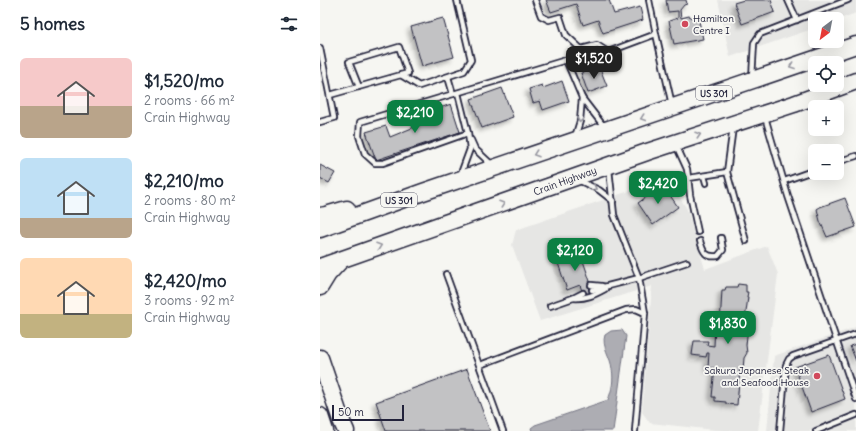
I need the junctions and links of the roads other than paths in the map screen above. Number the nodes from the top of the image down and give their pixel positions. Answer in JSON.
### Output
{"nodes":[{"id":1,"x":457,"y":0,"type":"edge"},
{"id":2,"x":535,"y":0,"type":"edge"},
{"id":3,"x":649,"y":0,"type":"edge"},
{"id":4,"x":788,"y":0,"type":"edge"},
{"id":5,"x":831,"y":0,"type":"edge"},
{"id":6,"x":848,"y":0,"type":"edge"},
{"id":7,"x":833,"y":5,"type":"junction"},
{"id":8,"x":797,"y":20,"type":"junction"},
{"id":9,"x":656,"y":34,"type":"junction"},
{"id":10,"x":856,"y":45,"type":"edge"},
{"id":11,"x":320,"y":48,"type":"edge"},
{"id":12,"x":581,"y":50,"type":"junction"},
{"id":13,"x":566,"y":60,"type":"junction"},
{"id":14,"x":322,"y":66,"type":"edge"},
{"id":15,"x":401,"y":75,"type":"junction"},
{"id":16,"x":448,"y":77,"type":"junction"},
{"id":17,"x":752,"y":81,"type":"junction"},
{"id":18,"x":856,"y":81,"type":"edge"},
{"id":19,"x":358,"y":87,"type":"junction"},
{"id":20,"x":455,"y":94,"type":"junction"},
{"id":21,"x":330,"y":95,"type":"junction"},
{"id":22,"x":582,"y":98,"type":"junction"},
{"id":23,"x":672,"y":108,"type":"junction"},
{"id":24,"x":764,"y":114,"type":"junction"},
{"id":25,"x":320,"y":122,"type":"edge"},
{"id":26,"x":733,"y":124,"type":"junction"},
{"id":27,"x":612,"y":128,"type":"junction"},
{"id":28,"x":468,"y":133,"type":"junction"},
{"id":29,"x":573,"y":141,"type":"junction"},
{"id":30,"x":675,"y":144,"type":"junction"},
{"id":31,"x":856,"y":156,"type":"edge"},
{"id":32,"x":844,"y":160,"type":"edge"},
{"id":33,"x":609,"y":166,"type":"junction"},
{"id":34,"x":495,"y":168,"type":"junction"},
{"id":35,"x":727,"y":172,"type":"junction"},
{"id":36,"x":808,"y":172,"type":"edge"},
{"id":37,"x":479,"y":174,"type":"junction"},
{"id":38,"x":704,"y":176,"type":"junction"},
{"id":39,"x":574,"y":178,"type":"junction"},
{"id":40,"x":689,"y":178,"type":"junction"},
{"id":41,"x":459,"y":179,"type":"junction"},
{"id":42,"x":784,"y":181,"type":"junction"},
{"id":43,"x":706,"y":184,"type":"dead end"},
{"id":44,"x":613,"y":200,"type":"junction"},
{"id":45,"x":320,"y":216,"type":"edge"},
{"id":46,"x":320,"y":229,"type":"edge"},
{"id":47,"x":698,"y":232,"type":"dead end"},
{"id":48,"x":721,"y":238,"type":"dead end"},
{"id":49,"x":700,"y":241,"type":"dead end"},
{"id":50,"x":746,"y":241,"type":"dead end"},
{"id":51,"x":342,"y":259,"type":"junction"},
{"id":52,"x":687,"y":262,"type":"dead end"},
{"id":53,"x":320,"y":267,"type":"edge"},
{"id":54,"x":446,"y":274,"type":"dead end"},
{"id":55,"x":639,"y":278,"type":"junction"},
{"id":56,"x":610,"y":286,"type":"junction"},
{"id":57,"x":320,"y":287,"type":"edge"},
{"id":58,"x":592,"y":287,"type":"dead end"},
{"id":59,"x":582,"y":291,"type":"dead end"},
{"id":60,"x":573,"y":298,"type":"junction"},
{"id":61,"x":550,"y":306,"type":"dead end"},
{"id":62,"x":645,"y":313,"type":"junction"},
{"id":63,"x":856,"y":334,"type":"edge"},
{"id":64,"x":836,"y":340,"type":"junction"},
{"id":65,"x":320,"y":358,"type":"edge"},
{"id":66,"x":480,"y":365,"type":"junction"},
{"id":67,"x":856,"y":399,"type":"edge"},
{"id":68,"x":320,"y":416,"type":"edge"},
{"id":69,"x":856,"y":416,"type":"edge"},
{"id":70,"x":325,"y":431,"type":"edge"},
{"id":71,"x":346,"y":431,"type":"edge"},
{"id":72,"x":503,"y":431,"type":"edge"},
{"id":73,"x":635,"y":431,"type":"edge"},
{"id":74,"x":780,"y":431,"type":"edge"},
{"id":75,"x":816,"y":431,"type":"edge"}],
"edges":[{"from":1,"to":16,"type":"lane"},
{"from":2,"to":12,"type":"lane"},
{"from":3,"to":9,"type":"lane"},
{"from":4,"to":8,"type":"lane"},
{"from":5,"to":7,"type":"lane"},
{"from":6,"to":7,"type":"lane"},
{"from":7,"to":8,"type":"lane"},
{"from":8,"to":17,"type":"lane"},
{"from":9,"to":12,"type":"lane"},
{"from":9,"to":23,"type":"lane"},
{"from":10,"to":17,"type":"highway","number":"US 301","one_way":true},
{"from":11,"to":14,"type":"lane"},
{"from":12,"to":13,"type":"lane"},
{"from":13,"to":20,"type":"lane"},
{"from":13,"to":22,"type":"lane"},
{"from":14,"to":21,"type":"lane"},
{"from":15,"to":16,"type":"lane"},
{"from":15,"to":19,"type":"lane"},
{"from":15,"to":19,"type":"lane"},
{"from":16,"to":20,"type":"lane"},
{"from":17,"to":23,"type":"highway","number":"US 301"},
{"from":18,"to":24,"type":"highway","name":"Crain Highway"},
{"from":19,"to":21,"type":"lane"},
{"from":20,"to":28,"type":"lane"},
{"from":20,"to":28,"type":"lane"},
{"from":21,"to":25,"type":"lane"},
{"from":22,"to":27,"type":"lane"},
{"from":22,"to":29,"type":"lane","one_way":true},
{"from":23,"to":27,"type":"highway","number":"US 301","one_way":true},
{"from":24,"to":26,"type":"highway","name":"Crain Highway"},
{"from":24,"to":42,"type":"lane"},
{"from":30,"to":26,"type":"highway","name":"Crain Highway","one_way":true},
{"from":26,"to":35,"type":"lane"},
{"from":27,"to":29,"type":"highway","number":"US 301"},
{"from":28,"to":34,"type":"lane"},
{"from":28,"to":41,"type":"lane"},
{"from":29,"to":34,"type":"highway","number":"US 301","one_way":true},
{"from":30,"to":33,"type":"highway","name":"Crain Highway"},
{"from":30,"to":40,"type":"lane"},
{"from":31,"to":32,"type":"lane"},
{"from":33,"to":39,"type":"highway","name":"Crain Highway"},
{"from":33,"to":44,"type":"lane"},
{"from":34,"to":37,"type":"highway","number":"US 301"},
{"from":35,"to":38,"type":"lane"},
{"from":35,"to":50,"type":"lane"},
{"from":36,"to":42,"type":"lane"},
{"from":37,"to":41,"type":"highway"},
{"from":37,"to":46,"type":"highway","number":"US 301"},
{"from":38,"to":40,"type":"lane"},
{"from":38,"to":43,"type":"lane"},
{"from":39,"to":44,"type":"lane","one_way":true},
{"from":51,"to":39,"type":"highway","name":"Crain Highway","one_way":true},
{"from":40,"to":47,"type":"lane"},
{"from":41,"to":45,"type":"highway"},
{"from":42,"to":64,"type":"lane"},
{"from":44,"to":55,"type":"lane"},
{"from":48,"to":49,"type":"lane"},
{"from":51,"to":53,"type":"highway","name":"Crain Highway"},
{"from":51,"to":57,"type":"highway"},
{"from":52,"to":55,"type":"lane"},
{"from":54,"to":66,"type":"lane"},
{"from":55,"to":56,"type":"lane"},
{"from":55,"to":62,"type":"lane"},
{"from":56,"to":58,"type":"lane"},
{"from":56,"to":60,"type":"lane"},
{"from":59,"to":60,"type":"lane"},
{"from":60,"to":61,"type":"lane"},
{"from":62,"to":66,"type":"lane"},
{"from":62,"to":73,"type":"lane"},
{"from":63,"to":64,"type":"lane"},
{"from":64,"to":67,"type":"lane"},
{"from":64,"to":74,"type":"lane"},
{"from":65,"to":71,"type":"highway"},
{"from":66,"to":72,"type":"lane"},
{"from":68,"to":70,"type":"highway"},
{"from":69,"to":75,"type":"lane"}]}
